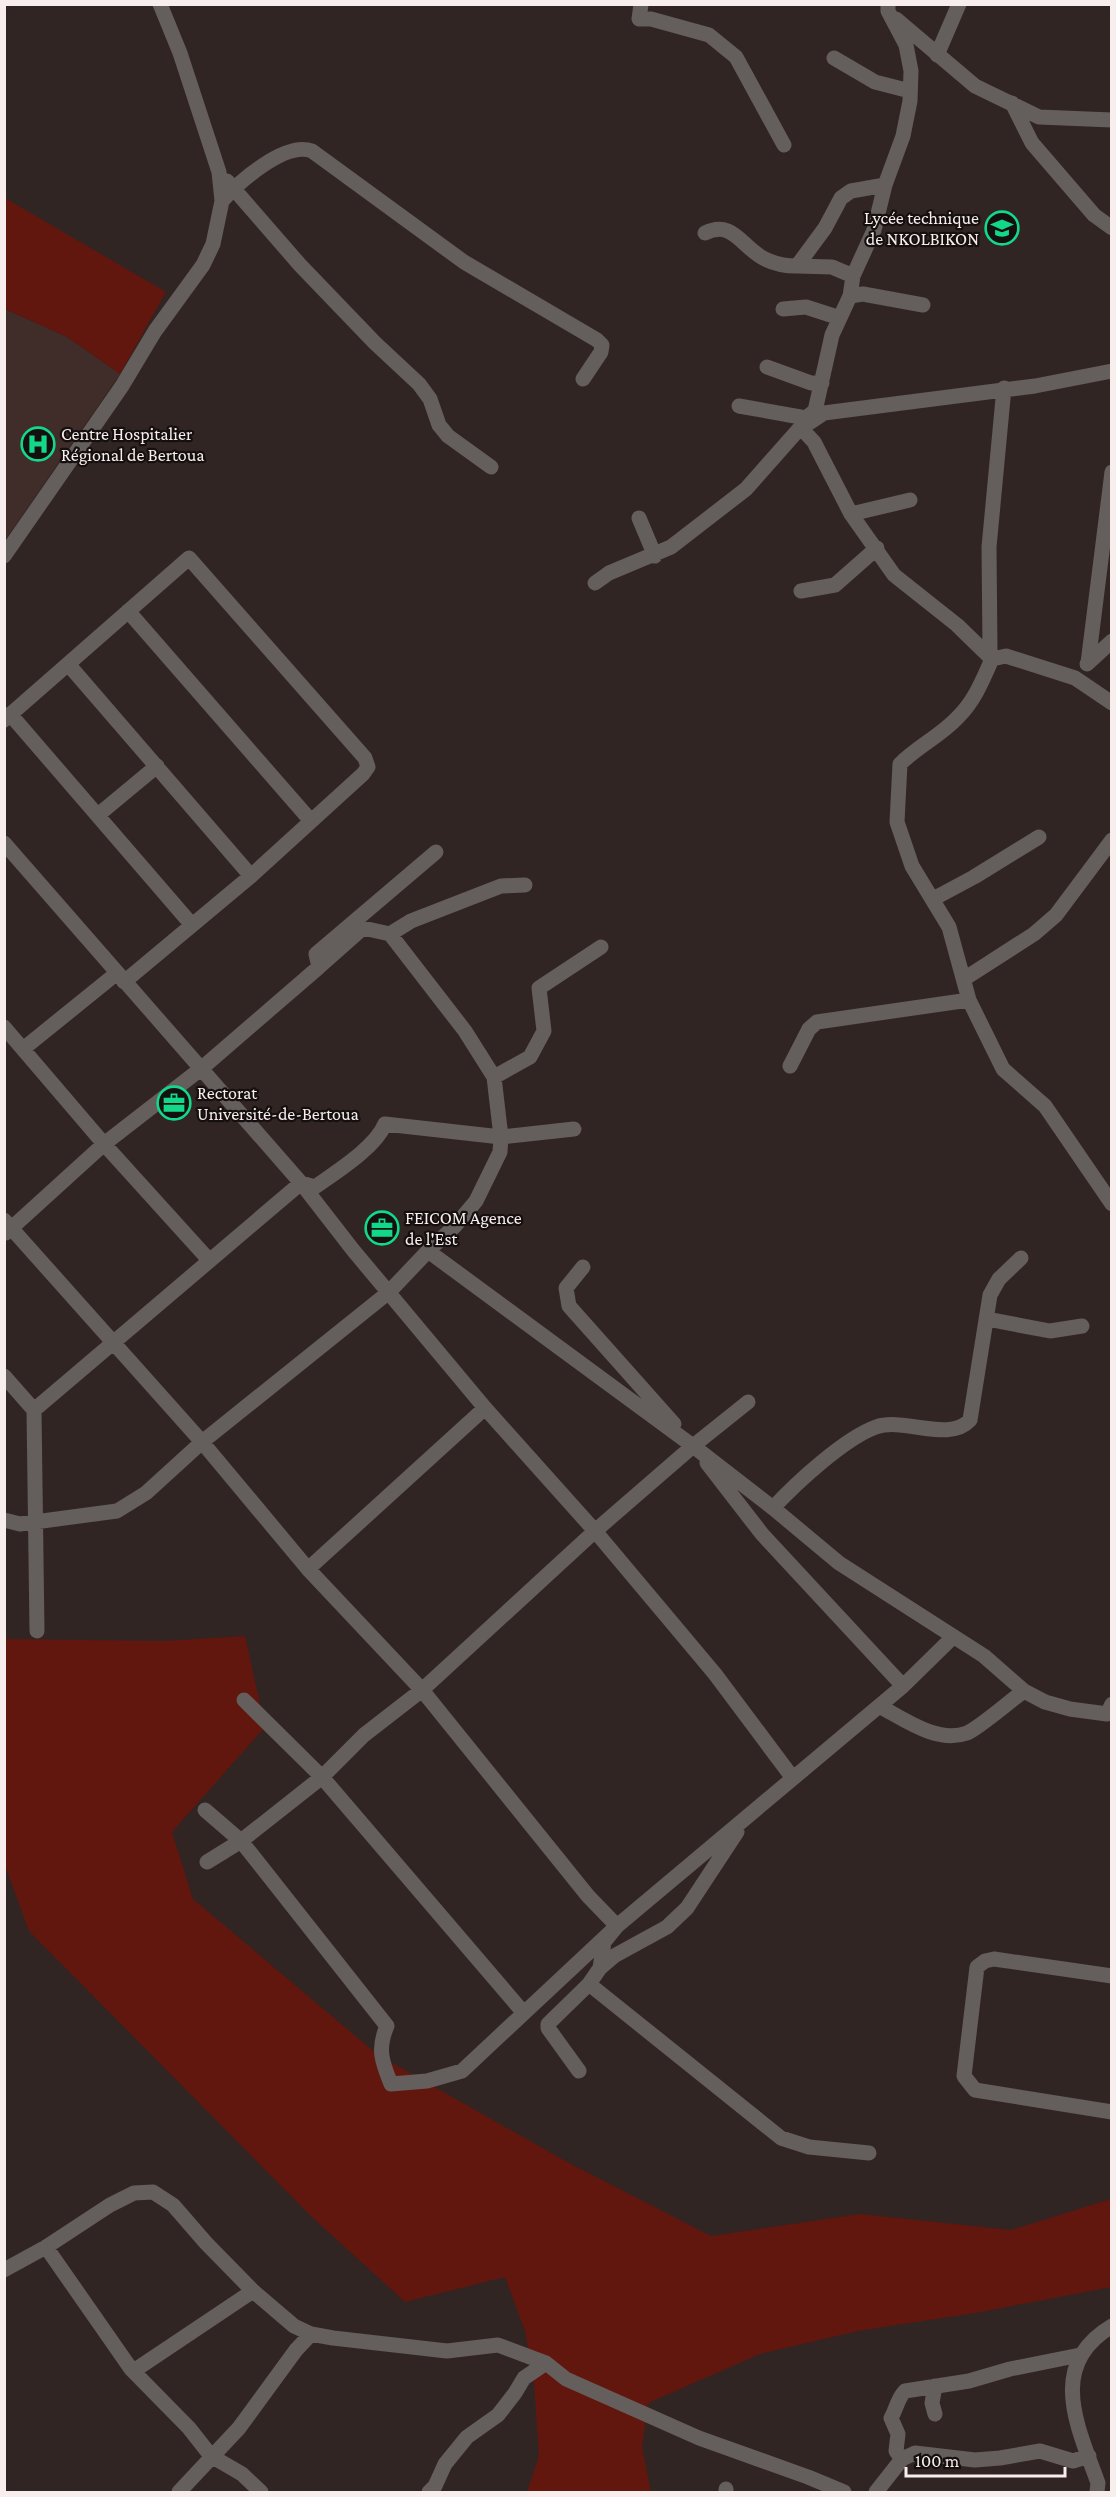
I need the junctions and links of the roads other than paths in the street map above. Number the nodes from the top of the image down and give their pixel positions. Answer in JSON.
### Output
{"nodes":[{"id":1,"x":160,"y":4,"type":"edge"},
{"id":2,"x":641,"y":4,"type":"edge"},
{"id":3,"x":959,"y":5,"type":"edge"},
{"id":4,"x":888,"y":8,"type":"edge"},
{"id":5,"x":937,"y":55,"type":"junction"},
{"id":6,"x":834,"y":58,"type":"dead end"},
{"id":7,"x":910,"y":91,"type":"junction"},
{"id":8,"x":1012,"y":103,"type":"junction"},
{"id":9,"x":1112,"y":120,"type":"edge"},
{"id":10,"x":784,"y":145,"type":"dead end"},
{"id":11,"x":219,"y":172,"type":"junction"},
{"id":12,"x":885,"y":185,"type":"junction"},
{"id":13,"x":233,"y":188,"type":"junction"},
{"id":14,"x":222,"y":201,"type":"junction"},
{"id":15,"x":1112,"y":228,"type":"edge"},
{"id":16,"x":705,"y":233,"type":"dead end"},
{"id":17,"x":797,"y":266,"type":"junction"},
{"id":18,"x":853,"y":276,"type":"junction"},
{"id":19,"x":850,"y":296,"type":"junction"},
{"id":20,"x":923,"y":305,"type":"dead end"},
{"id":21,"x":783,"y":309,"type":"dead end"},
{"id":22,"x":840,"y":318,"type":"junction"},
{"id":23,"x":767,"y":367,"type":"dead end"},
{"id":24,"x":1112,"y":371,"type":"edge"},
{"id":25,"x":583,"y":379,"type":"dead end"},
{"id":26,"x":822,"y":383,"type":"junction"},
{"id":27,"x":1004,"y":388,"type":"junction"},
{"id":28,"x":739,"y":406,"type":"dead end"},
{"id":29,"x":815,"y":411,"type":"junction"},
{"id":30,"x":801,"y":428,"type":"junction"},
{"id":31,"x":490,"y":467,"type":"dead end"},
{"id":32,"x":1112,"y":472,"type":"edge"},
{"id":33,"x":910,"y":500,"type":"dead end"},
{"id":34,"x":851,"y":514,"type":"junction"},
{"id":35,"x":639,"y":518,"type":"dead end"},
{"id":36,"x":877,"y":548,"type":"junction"},
{"id":37,"x":4,"y":556,"type":"edge"},
{"id":38,"x":655,"y":556,"type":"junction"},
{"id":39,"x":595,"y":583,"type":"dead end"},
{"id":40,"x":801,"y":591,"type":"dead end"},
{"id":41,"x":128,"y":611,"type":"junction"},
{"id":42,"x":1112,"y":641,"type":"edge"},
{"id":43,"x":992,"y":659,"type":"junction"},
{"id":44,"x":1088,"y":663,"type":"junction"},
{"id":45,"x":68,"y":664,"type":"junction"},
{"id":46,"x":1075,"y":678,"type":"junction"},
{"id":47,"x":1112,"y":703,"type":"edge"},
{"id":48,"x":8,"y":717,"type":"edge"},
{"id":49,"x":157,"y":766,"type":"junction"},
{"id":50,"x":98,"y":815,"type":"junction"},
{"id":51,"x":311,"y":821,"type":"junction"},
{"id":52,"x":1039,"y":837,"type":"dead end"},
{"id":53,"x":1112,"y":840,"type":"edge"},
{"id":54,"x":4,"y":843,"type":"edge"},
{"id":55,"x":436,"y":852,"type":"dead end"},
{"id":56,"x":251,"y":876,"type":"junction"},
{"id":57,"x":525,"y":885,"type":"dead end"},
{"id":58,"x":933,"y":899,"type":"junction"},
{"id":59,"x":192,"y":925,"type":"junction"},
{"id":60,"x":390,"y":934,"type":"junction"},
{"id":61,"x":601,"y":947,"type":"dead end"},
{"id":62,"x":319,"y":968,"type":"junction"},
{"id":63,"x":121,"y":977,"type":"junction"},
{"id":64,"x":964,"y":979,"type":"junction"},
{"id":65,"x":969,"y":1000,"type":"junction"},
{"id":66,"x":4,"y":1027,"type":"edge"},
{"id":67,"x":23,"y":1049,"type":"junction"},
{"id":68,"x":790,"y":1066,"type":"dead end"},
{"id":69,"x":202,"y":1068,"type":"junction"},
{"id":70,"x":494,"y":1077,"type":"junction"},
{"id":71,"x":574,"y":1129,"type":"dead end"},
{"id":72,"x":501,"y":1137,"type":"junction"},
{"id":73,"x":104,"y":1144,"type":"junction"},
{"id":74,"x":301,"y":1183,"type":"junction"},
{"id":75,"x":1112,"y":1204,"type":"edge"},
{"id":76,"x":7,"y":1228,"type":"edge"},
{"id":77,"x":428,"y":1251,"type":"junction"},
{"id":78,"x":1021,"y":1258,"type":"dead end"},
{"id":79,"x":209,"y":1260,"type":"junction"},
{"id":80,"x":583,"y":1267,"type":"dead end"},
{"id":81,"x":389,"y":1292,"type":"junction"},
{"id":82,"x":987,"y":1319,"type":"junction"},
{"id":83,"x":1082,"y":1326,"type":"dead end"},
{"id":84,"x":114,"y":1341,"type":"junction"},
{"id":85,"x":4,"y":1376,"type":"edge"},
{"id":86,"x":748,"y":1402,"type":"dead end"},
{"id":87,"x":485,"y":1408,"type":"junction"},
{"id":88,"x":34,"y":1410,"type":"junction"},
{"id":89,"x":202,"y":1442,"type":"junction"},
{"id":90,"x":693,"y":1446,"type":"junction"},
{"id":91,"x":773,"y":1508,"type":"junction"},
{"id":92,"x":4,"y":1520,"type":"edge"},
{"id":93,"x":35,"y":1523,"type":"junction"},
{"id":94,"x":595,"y":1531,"type":"junction"},
{"id":95,"x":308,"y":1569,"type":"junction"},
{"id":96,"x":37,"y":1631,"type":"dead end"},
{"id":97,"x":952,"y":1638,"type":"junction"},
{"id":98,"x":903,"y":1686,"type":"junction"},
{"id":99,"x":422,"y":1690,"type":"junction"},
{"id":100,"x":1024,"y":1691,"type":"junction"},
{"id":101,"x":244,"y":1700,"type":"dead end"},
{"id":102,"x":1045,"y":1702,"type":"junction"},
{"id":103,"x":879,"y":1706,"type":"junction"},
{"id":104,"x":1000,"y":1709,"type":"junction"},
{"id":105,"x":1110,"y":1711,"type":"edge"},
{"id":106,"x":792,"y":1777,"type":"junction"},
{"id":107,"x":322,"y":1778,"type":"junction"},
{"id":108,"x":205,"y":1810,"type":"dead end"},
{"id":109,"x":241,"y":1841,"type":"junction"},
{"id":110,"x":207,"y":1863,"type":"dead end"},
{"id":111,"x":616,"y":1926,"type":"junction"},
{"id":112,"x":600,"y":1968,"type":"junction"},
{"id":113,"x":1112,"y":1976,"type":"edge"},
{"id":114,"x":589,"y":1984,"type":"junction"},
{"id":115,"x":523,"y":2012,"type":"junction"},
{"id":116,"x":579,"y":2071,"type":"dead end"},
{"id":117,"x":1112,"y":2112,"type":"edge"},
{"id":118,"x":869,"y":2153,"type":"dead end"},
{"id":119,"x":46,"y":2247,"type":"junction"},
{"id":120,"x":4,"y":2270,"type":"edge"},
{"id":121,"x":253,"y":2291,"type":"junction"},
{"id":122,"x":1112,"y":2326,"type":"edge"},
{"id":123,"x":311,"y":2334,"type":"junction"},
{"id":124,"x":1080,"y":2355,"type":"junction"},
{"id":125,"x":546,"y":2363,"type":"junction"},
{"id":126,"x":131,"y":2369,"type":"junction"},
{"id":127,"x":935,"y":2386,"type":"junction"},
{"id":128,"x":935,"y":2414,"type":"dead end"},
{"id":129,"x":211,"y":2456,"type":"junction"},
{"id":130,"x":1089,"y":2456,"type":"junction"},
{"id":131,"x":902,"y":2459,"type":"junction"},
{"id":132,"x":837,"y":2492,"type":"edge"},
{"id":133,"x":179,"y":2493,"type":"edge"},
{"id":134,"x":261,"y":2493,"type":"edge"},
{"id":135,"x":429,"y":2493,"type":"edge"},
{"id":136,"x":876,"y":2493,"type":"edge"},
{"id":137,"x":1097,"y":2493,"type":"edge"}],
"edges":[{"from":1,"to":11,"type":"street"},
{"from":2,"to":10,"type":"street"},
{"from":3,"to":5,"type":"street"},
{"from":4,"to":5,"type":"street"},
{"from":4,"to":7,"type":"street"},
{"from":5,"to":8,"type":"street"},
{"from":6,"to":7,"type":"street"},
{"from":7,"to":12,"type":"street"},
{"from":8,"to":9,"type":"street"},
{"from":8,"to":15,"type":"street"},
{"from":11,"to":13,"type":"street"},
{"from":11,"to":14,"type":"street"},
{"from":12,"to":17,"type":"street"},
{"from":12,"to":18,"type":"street"},
{"from":13,"to":14,"type":"street"},
{"from":13,"to":25,"type":"street"},
{"from":13,"to":31,"type":"street"},
{"from":14,"to":37,"type":"street"},
{"from":16,"to":17,"type":"street"},
{"from":17,"to":18,"type":"street"},
{"from":18,"to":19,"type":"street"},
{"from":19,"to":20,"type":"street"},
{"from":19,"to":22,"type":"street"},
{"from":21,"to":22,"type":"street"},
{"from":22,"to":26,"type":"street"},
{"from":23,"to":26,"type":"street"},
{"from":24,"to":27,"type":"street"},
{"from":26,"to":29,"type":"street"},
{"from":27,"to":30,"type":"street"},
{"from":27,"to":43,"type":"street"},
{"from":28,"to":29,"type":"street"},
{"from":29,"to":30,"type":"street"},
{"from":30,"to":34,"type":"street"},
{"from":30,"to":38,"type":"street"},
{"from":32,"to":44,"type":"street"},
{"from":33,"to":34,"type":"street"},
{"from":34,"to":36,"type":"street"},
{"from":35,"to":38,"type":"street"},
{"from":36,"to":40,"type":"street"},
{"from":36,"to":43,"type":"street"},
{"from":38,"to":39,"type":"street"},
{"from":41,"to":45,"type":"street"},
{"from":41,"to":51,"type":"street"},
{"from":41,"to":51,"type":"street"},
{"from":42,"to":44,"type":"street"},
{"from":43,"to":46,"type":"street"},
{"from":43,"to":58,"type":"street"},
{"from":44,"to":46,"type":"street"},
{"from":45,"to":48,"type":"street"},
{"from":45,"to":49,"type":"street"},
{"from":46,"to":47,"type":"street"},
{"from":48,"to":50,"type":"street"},
{"from":49,"to":50,"type":"street"},
{"from":49,"to":56,"type":"street"},
{"from":50,"to":59,"type":"street"},
{"from":51,"to":56,"type":"street"},
{"from":52,"to":58,"type":"street"},
{"from":53,"to":64,"type":"street"},
{"from":54,"to":63,"type":"street"},
{"from":55,"to":62,"type":"street"},
{"from":56,"to":59,"type":"street"},
{"from":57,"to":60,"type":"street"},
{"from":58,"to":64,"type":"street"},
{"from":59,"to":63,"type":"street"},
{"from":60,"to":62,"type":"street"},
{"from":60,"to":70,"type":"street"},
{"from":61,"to":70,"type":"street"},
{"from":62,"to":69,"type":"street"},
{"from":63,"to":67,"type":"street"},
{"from":63,"to":69,"type":"street"},
{"from":64,"to":65,"type":"street"},
{"from":65,"to":68,"type":"street"},
{"from":65,"to":75,"type":"street"},
{"from":66,"to":67,"type":"street"},
{"from":67,"to":73,"type":"street"},
{"from":69,"to":73,"type":"street"},
{"from":69,"to":74,"type":"street"},
{"from":70,"to":72,"type":"street"},
{"from":71,"to":72,"type":"street"},
{"from":72,"to":74,"type":"street"},
{"from":72,"to":77,"type":"street"},
{"from":73,"to":76,"type":"street"},
{"from":73,"to":79,"type":"street"},
{"from":74,"to":79,"type":"street"},
{"from":74,"to":81,"type":"street"},
{"from":76,"to":84,"type":"street"},
{"from":77,"to":81,"type":"street"},
{"from":77,"to":90,"type":"street"},
{"from":78,"to":82,"type":"street"},
{"from":79,"to":84,"type":"street"},
{"from":80,"to":90,"type":"street"},
{"from":81,"to":87,"type":"street"},
{"from":81,"to":89,"type":"street"},
{"from":82,"to":83,"type":"street"},
{"from":82,"to":91,"type":"street"},
{"from":84,"to":88,"type":"street"},
{"from":84,"to":89,"type":"street"},
{"from":85,"to":88,"type":"street"},
{"from":86,"to":90,"type":"street"},
{"from":87,"to":94,"type":"street"},
{"from":87,"to":95,"type":"street"},
{"from":88,"to":93,"type":"street"},
{"from":89,"to":93,"type":"street"},
{"from":89,"to":95,"type":"street"},
{"from":90,"to":91,"type":"street"},
{"from":90,"to":94,"type":"street"},
{"from":90,"to":98,"type":"street"},
{"from":91,"to":97,"type":"street"},
{"from":92,"to":93,"type":"street"},
{"from":93,"to":96,"type":"street"},
{"from":94,"to":99,"type":"street"},
{"from":94,"to":106,"type":"street"},
{"from":95,"to":99,"type":"street"},
{"from":97,"to":98,"type":"street"},
{"from":97,"to":100,"type":"street"},
{"from":98,"to":103,"type":"street"},
{"from":99,"to":107,"type":"street"},
{"from":99,"to":111,"type":"street"},
{"from":100,"to":102,"type":"street"},
{"from":100,"to":104,"type":"street"},
{"from":101,"to":107,"type":"street"},
{"from":102,"to":104,"type":"street"},
{"from":102,"to":105,"type":"street"},
{"from":103,"to":104,"type":"street"},
{"from":103,"to":106,"type":"street"},
{"from":106,"to":111,"type":"street"},
{"from":106,"to":112,"type":"street"},
{"from":107,"to":109,"type":"street"},
{"from":107,"to":115,"type":"street"},
{"from":108,"to":109,"type":"street"},
{"from":109,"to":110,"type":"street"},
{"from":109,"to":115,"type":"street"},
{"from":111,"to":112,"type":"street"},
{"from":111,"to":115,"type":"street"},
{"from":112,"to":114,"type":"street"},
{"from":113,"to":117,"type":"street"},
{"from":114,"to":116,"type":"street"},
{"from":114,"to":118,"type":"street"},
{"from":119,"to":120,"type":"street"},
{"from":119,"to":121,"type":"street"},
{"from":119,"to":126,"type":"street"},
{"from":121,"to":123,"type":"street"},
{"from":121,"to":126,"type":"street"},
{"from":122,"to":124,"type":"street"},
{"from":123,"to":125,"type":"street"},
{"from":123,"to":129,"type":"street"},
{"from":124,"to":127,"type":"street"},
{"from":124,"to":130,"type":"street"},
{"from":125,"to":132,"type":"street"},
{"from":125,"to":135,"type":"street"},
{"from":126,"to":129,"type":"street"},
{"from":127,"to":128,"type":"street"},
{"from":127,"to":131,"type":"street"},
{"from":129,"to":133,"type":"street"},
{"from":129,"to":134,"type":"street"},
{"from":130,"to":131,"type":"street"},
{"from":130,"to":137,"type":"street"},
{"from":131,"to":136,"type":"street"}]}
